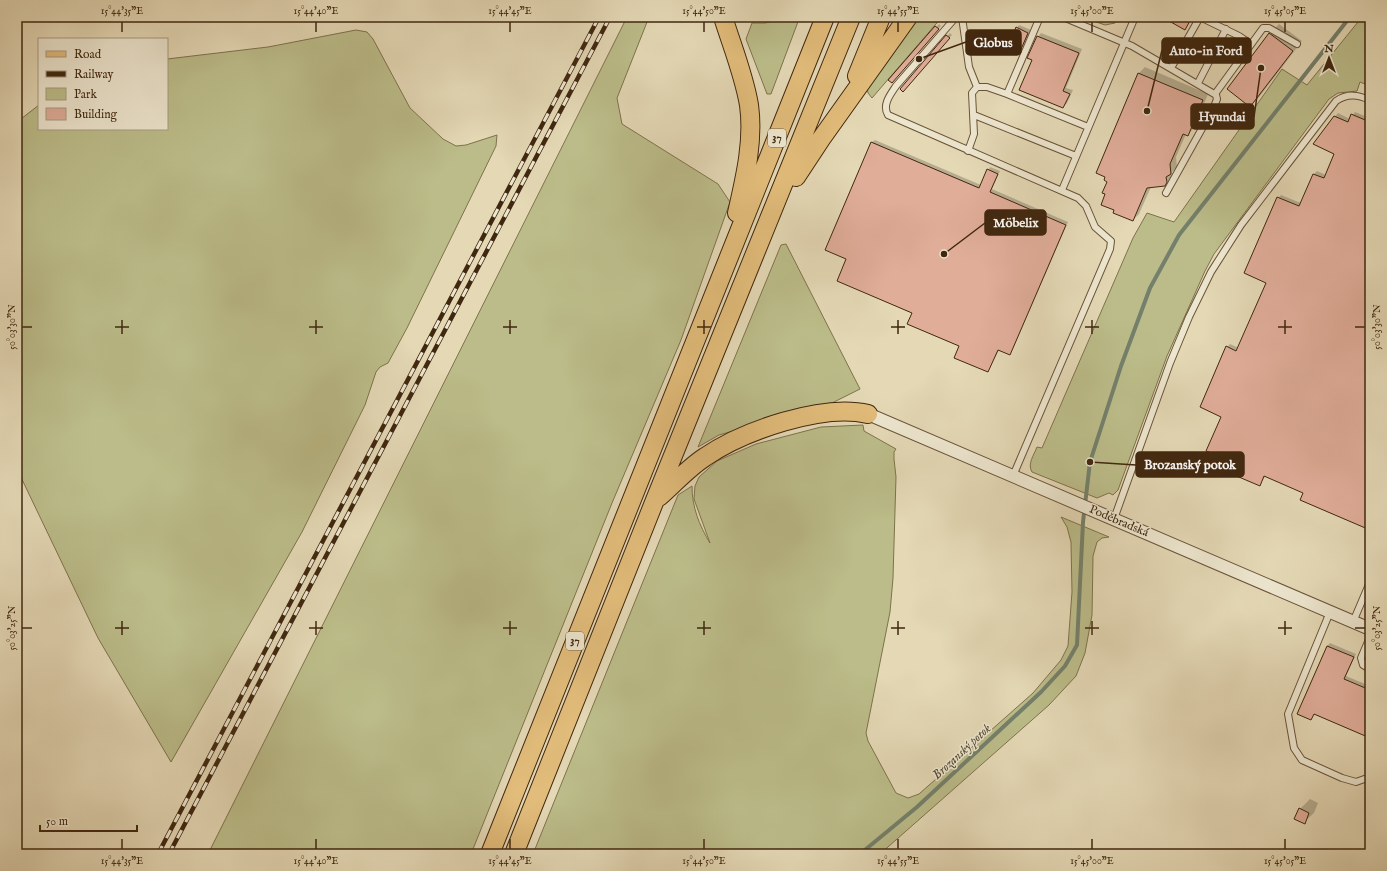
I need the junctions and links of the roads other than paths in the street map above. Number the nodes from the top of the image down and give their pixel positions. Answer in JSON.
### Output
{"nodes":[{"id":1,"x":723,"y":17,"type":"edge"},
{"id":2,"x":826,"y":17,"type":"edge"},
{"id":3,"x":852,"y":17,"type":"edge"},
{"id":4,"x":881,"y":17,"type":"edge"},
{"id":5,"x":908,"y":17,"type":"edge"},
{"id":6,"x":956,"y":17,"type":"edge"},
{"id":7,"x":962,"y":17,"type":"edge"},
{"id":8,"x":1040,"y":17,"type":"edge"},
{"id":9,"x":1063,"y":17,"type":"edge"},
{"id":10,"x":1135,"y":17,"type":"edge"},
{"id":11,"x":1200,"y":17,"type":"edge"},
{"id":12,"x":1226,"y":29,"type":"junction"},
{"id":13,"x":1124,"y":42,"type":"junction"},
{"id":14,"x":1251,"y":44,"type":"junction"},
{"id":15,"x":1297,"y":44,"type":"dead end"},
{"id":16,"x":1171,"y":68,"type":"junction"},
{"id":17,"x":1198,"y":83,"type":"junction"},
{"id":18,"x":977,"y":87,"type":"junction"},
{"id":19,"x":1007,"y":94,"type":"junction"},
{"id":20,"x":1215,"y":94,"type":"junction"},
{"id":21,"x":1370,"y":100,"type":"edge"},
{"id":22,"x":846,"y":103,"type":"junction"},
{"id":23,"x":974,"y":115,"type":"junction"},
{"id":24,"x":1088,"y":127,"type":"junction"},
{"id":25,"x":968,"y":151,"type":"junction"},
{"id":26,"x":1076,"y":156,"type":"junction"},
{"id":27,"x":1062,"y":190,"type":"junction"},
{"id":28,"x":1166,"y":193,"type":"dead end"},
{"id":29,"x":771,"y":217,"type":"junction"},
{"id":30,"x":728,"y":259,"type":"junction"},
{"id":31,"x":868,"y":414,"type":"joint"},
{"id":32,"x":1013,"y":476,"type":"junction"},
{"id":33,"x":655,"y":500,"type":"junction"},
{"id":34,"x":1114,"y":519,"type":"junction"},
{"id":35,"x":1370,"y":582,"type":"edge"},
{"id":36,"x":1330,"y":612,"type":"junction"},
{"id":37,"x":1353,"y":622,"type":"junction"},
{"id":38,"x":1370,"y":629,"type":"edge"},
{"id":39,"x":1370,"y":637,"type":"edge"},
{"id":40,"x":1370,"y":669,"type":"edge"},
{"id":41,"x":1370,"y":777,"type":"edge"},
{"id":42,"x":490,"y":854,"type":"edge"},
{"id":43,"x":514,"y":854,"type":"edge"}],
"edges":[{"from":1,"to":30,"type":"main road"},
{"from":2,"to":30,"type":"main road","number":"37"},
{"from":3,"to":29,"type":"main road","number":"37"},
{"from":4,"to":22,"type":"main road"},
{"from":5,"to":22,"type":"main road"},
{"from":6,"to":25,"type":"lane"},
{"from":7,"to":18,"type":"lane"},
{"from":8,"to":19,"type":"lane"},
{"from":9,"to":13,"type":"lane"},
{"from":10,"to":13,"type":"lane"},
{"from":11,"to":12,"type":"lane"},
{"from":11,"to":16,"type":"lane"},
{"from":12,"to":14,"type":"lane"},
{"from":12,"to":17,"type":"lane"},
{"from":13,"to":16,"type":"lane"},
{"from":13,"to":24,"type":"lane"},
{"from":14,"to":15,"type":"lane"},
{"from":14,"to":20,"type":"lane"},
{"from":16,"to":17,"type":"lane"},
{"from":17,"to":20,"type":"lane"},
{"from":18,"to":19,"type":"lane"},
{"from":18,"to":23,"type":"lane"},
{"from":19,"to":24,"type":"lane"},
{"from":20,"to":28,"type":"lane"},
{"from":21,"to":34,"type":"lane"},
{"from":22,"to":29,"type":"main road"},
{"from":23,"to":25,"type":"lane"},
{"from":23,"to":26,"type":"lane"},
{"from":24,"to":26,"type":"lane"},
{"from":25,"to":27,"type":"lane"},
{"from":26,"to":27,"type":"lane"},
{"from":27,"to":32,"type":"lane"},
{"from":29,"to":33,"type":"main road","number":"37"},
{"from":30,"to":42,"type":"main road","number":"37"},
{"from":31,"to":32,"type":"street","name":"Poděbradská"},
{"from":31,"to":33,"type":"main road"},
{"from":32,"to":34,"type":"street","name":"Poděbradská"},
{"from":33,"to":43,"type":"main road","number":"37"},
{"from":34,"to":36,"type":"street","name":"Poděbradská"},
{"from":35,"to":37,"type":"lane"},
{"from":36,"to":37,"type":"street","name":"Poděbradská"},
{"from":36,"to":41,"type":"lane"},
{"from":37,"to":38,"type":"street","name":"Poděbradská"},
{"from":39,"to":40,"type":"lane"}]}
